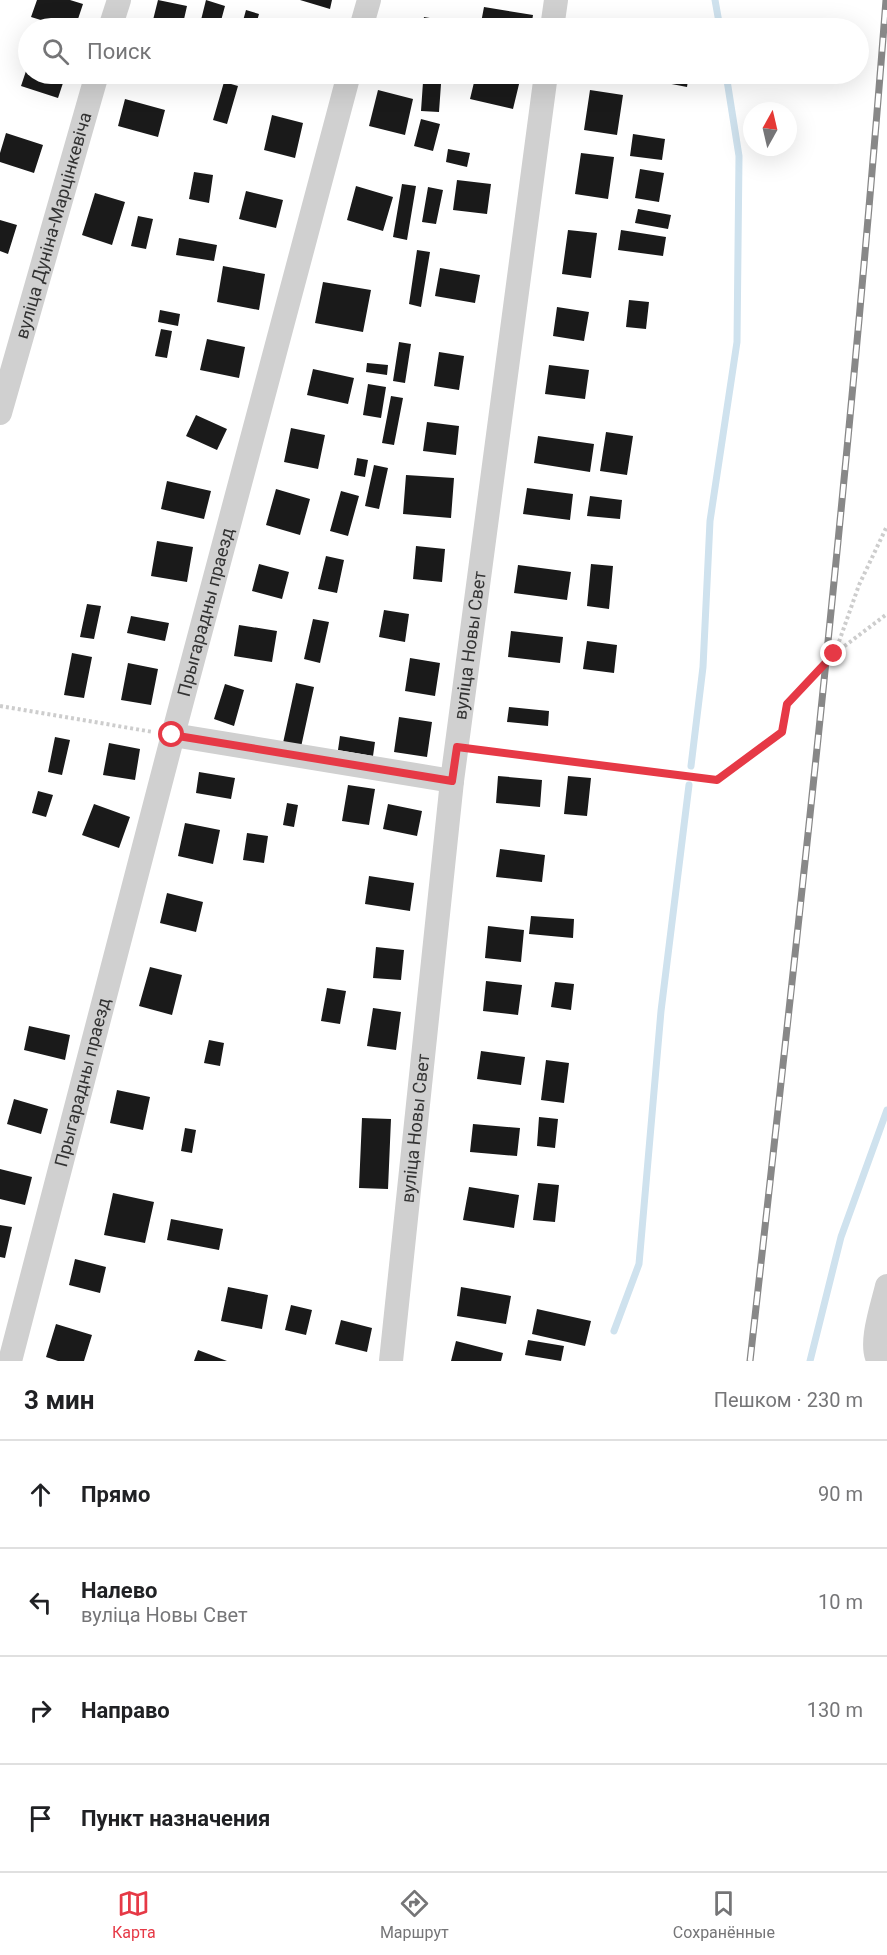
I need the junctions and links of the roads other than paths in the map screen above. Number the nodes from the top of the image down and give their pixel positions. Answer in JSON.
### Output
{"nodes":[{"id":1,"x":119,"y":0,"type":"edge"},
{"id":2,"x":369,"y":0,"type":"edge"},
{"id":3,"x":555,"y":0,"type":"edge"},
{"id":4,"x":113,"y":18,"type":"edge"},
{"id":5,"x":364,"y":18,"type":"edge"},
{"id":6,"x":553,"y":18,"type":"edge"},
{"id":7,"x":95,"y":84,"type":"edge"},
{"id":8,"x":346,"y":84,"type":"edge"},
{"id":9,"x":545,"y":84,"type":"edge"},
{"id":10,"x":0,"y":413,"type":"edge"},
{"id":11,"x":172,"y":735,"type":"junction"},
{"id":12,"x":452,"y":781,"type":"junction"},
{"id":13,"x":887,"y":1286,"type":"edge"},
{"id":14,"x":10,"y":1361,"type":"edge"},
{"id":15,"x":392,"y":1361,"type":"edge"},
{"id":16,"x":879,"y":1361,"type":"edge"}],
"edges":[{"from":1,"to":4,"type":"street"},
{"from":2,"to":5,"type":"street"},
{"from":3,"to":6,"type":"street"},
{"from":7,"to":10,"type":"street","name":"вуліца Дуніна-Марцінкевіча"},
{"from":8,"to":11,"type":"street","name":"Прыгарадны праезд"},
{"from":9,"to":12,"type":"street","name":"вуліца Новы Свет"},
{"from":11,"to":12,"type":"street"},
{"from":11,"to":14,"type":"street","name":"Прыгарадны праезд"},
{"from":12,"to":15,"type":"street","name":"вуліца Новы Свет"},
{"from":13,"to":16,"type":"street"}]}
